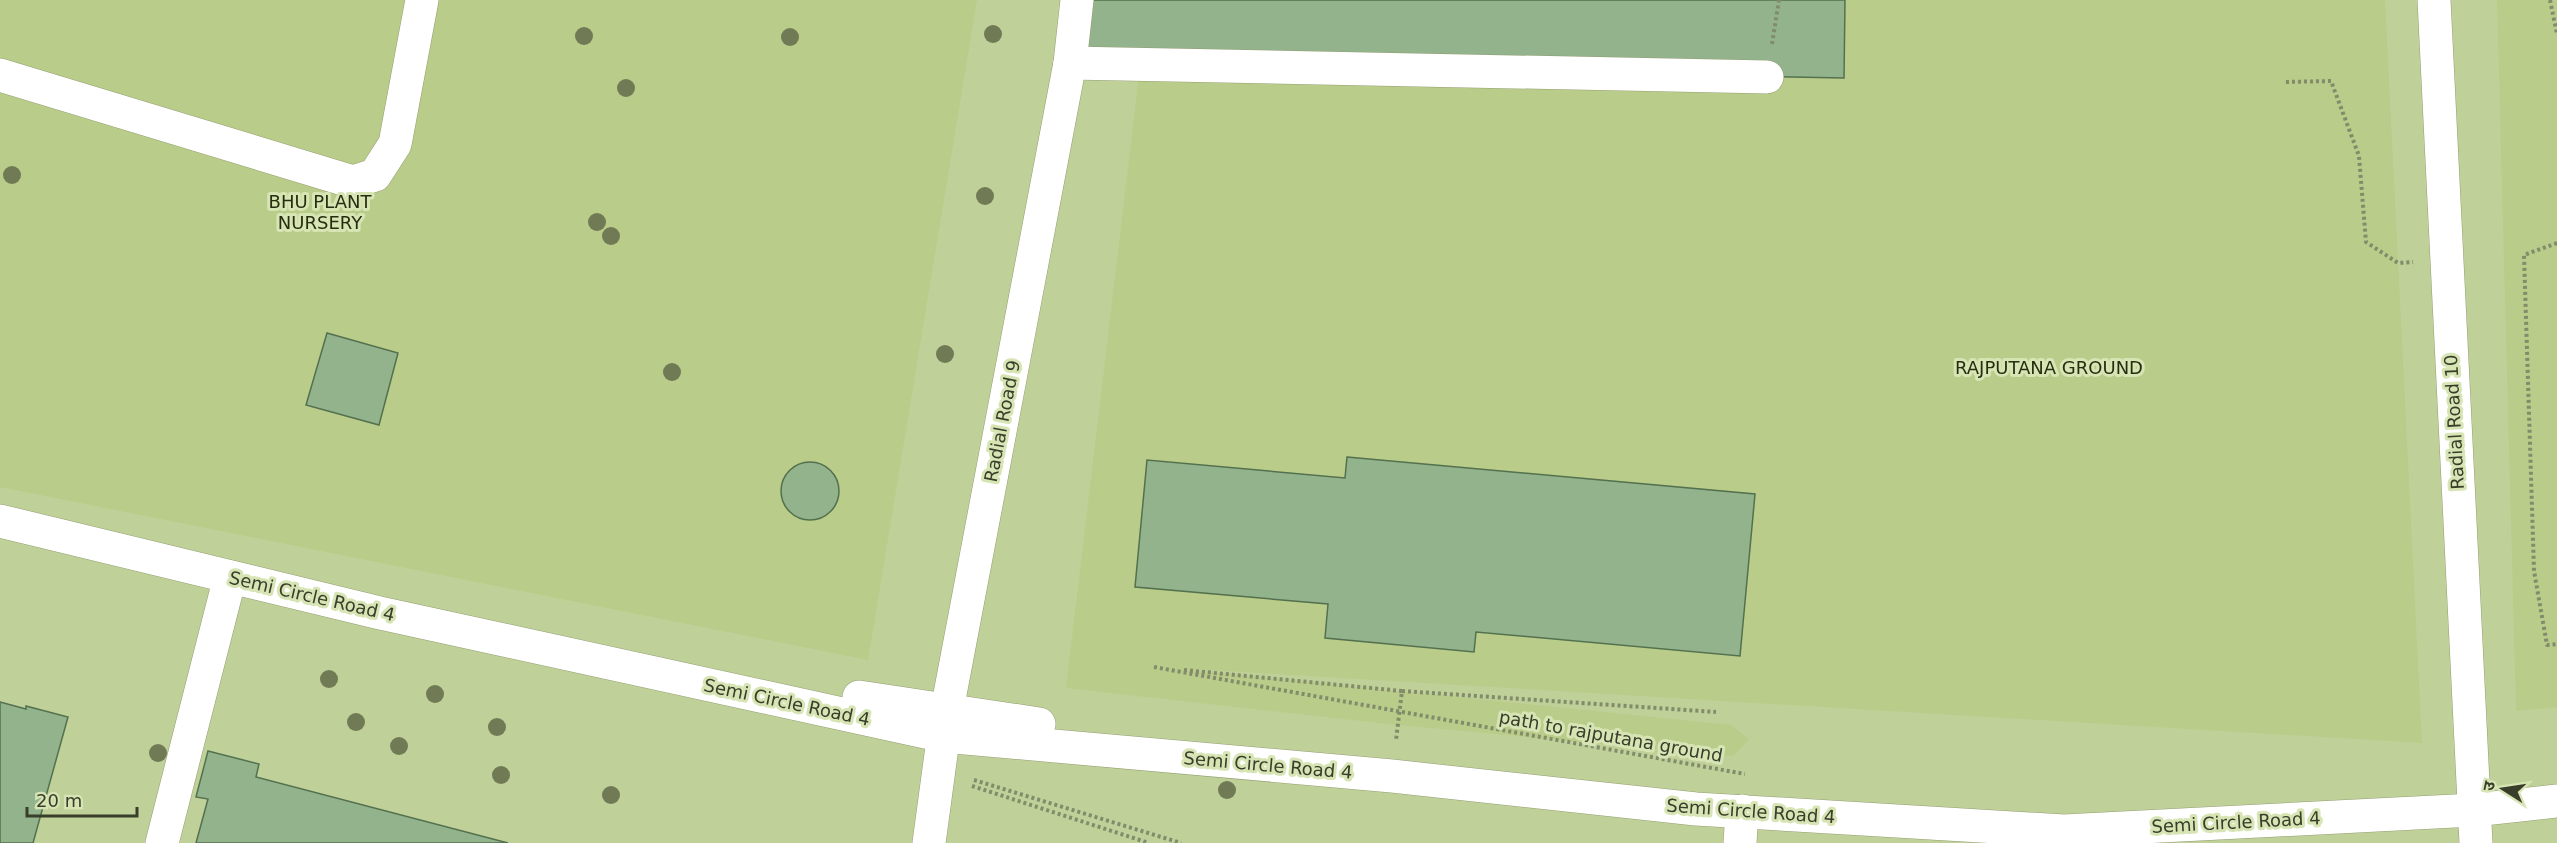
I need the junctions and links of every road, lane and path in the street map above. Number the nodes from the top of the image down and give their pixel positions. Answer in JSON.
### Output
{"nodes":[{"id":1,"x":422,"y":0,"type":"edge"},
{"id":2,"x":1077,"y":0,"type":"edge"},
{"id":3,"x":1779,"y":0,"type":"edge"},
{"id":4,"x":2433,"y":0,"type":"edge"},
{"id":5,"x":2550,"y":0,"type":"edge"},
{"id":6,"x":2557,"y":34,"type":"edge"},
{"id":7,"x":1070,"y":63,"type":"junction"},
{"id":8,"x":0,"y":75,"type":"edge"},
{"id":9,"x":1767,"y":77,"type":"joint"},
{"id":10,"x":2286,"y":82,"type":"dead end"},
{"id":11,"x":2557,"y":243,"type":"edge"},
{"id":12,"x":2446,"y":261,"type":"junction"},
{"id":13,"x":0,"y":521,"type":"edge"},
{"id":14,"x":230,"y":577,"type":"junction"},
{"id":15,"x":2557,"y":644,"type":"edge"},
{"id":16,"x":1402,"y":691,"type":"junction"},
{"id":17,"x":1716,"y":712,"type":"dead end"},
{"id":18,"x":945,"y":723,"type":"junction"},
{"id":19,"x":1749,"y":774,"type":"dead end"},
{"id":20,"x":1392,"y":776,"type":"junction"},
{"id":21,"x":2557,"y":801,"type":"edge"},
{"id":22,"x":2474,"y":810,"type":"junction"},
{"id":23,"x":1742,"y":811,"type":"junction"},
{"id":24,"x":2065,"y":837,"type":"edge"},
{"id":25,"x":162,"y":843,"type":"edge"},
{"id":26,"x":929,"y":843,"type":"edge"},
{"id":27,"x":1740,"y":843,"type":"edge"},
{"id":28,"x":2476,"y":843,"type":"edge"}],
"edges":[{"from":1,"to":8,"type":"street"},
{"from":2,"to":7,"type":"street","name":"Radial Road 9"},
{"from":3,"to":9,"type":"path"},
{"from":4,"to":12,"type":"street","name":"Radial Road 10"},
{"from":5,"to":6,"type":"path"},
{"from":7,"to":9,"type":"street"},
{"from":7,"to":18,"type":"street","name":"Radial Road 9"},
{"from":10,"to":12,"type":"path"},
{"from":11,"to":15,"type":"path"},
{"from":12,"to":22,"type":"street","name":"Radial Road 10"},
{"from":13,"to":14,"type":"street","name":"Semi Circle Road 4"},
{"from":14,"to":18,"type":"street","name":"Semi Circle Road 4"},
{"from":14,"to":25,"type":"street"},
{"from":16,"to":17,"type":"path"},
{"from":16,"to":19,"type":"path","name":"path to rajputana ground"},
{"from":16,"to":20,"type":"path"},
{"from":18,"to":20,"type":"street","name":"Semi Circle Road 4"},
{"from":18,"to":26,"type":"street","name":"Radial Road 9"},
{"from":20,"to":23,"type":"street","name":"Semi Circle Road 4"},
{"from":21,"to":22,"type":"street","name":"Semi Circle Road 4"},
{"from":22,"to":24,"type":"street","name":"Semi Circle Road 4"},
{"from":22,"to":28,"type":"street","name":"Radial Road 10"},
{"from":23,"to":24,"type":"street","name":"Semi Circle Road 4"},
{"from":23,"to":27,"type":"street"}]}
